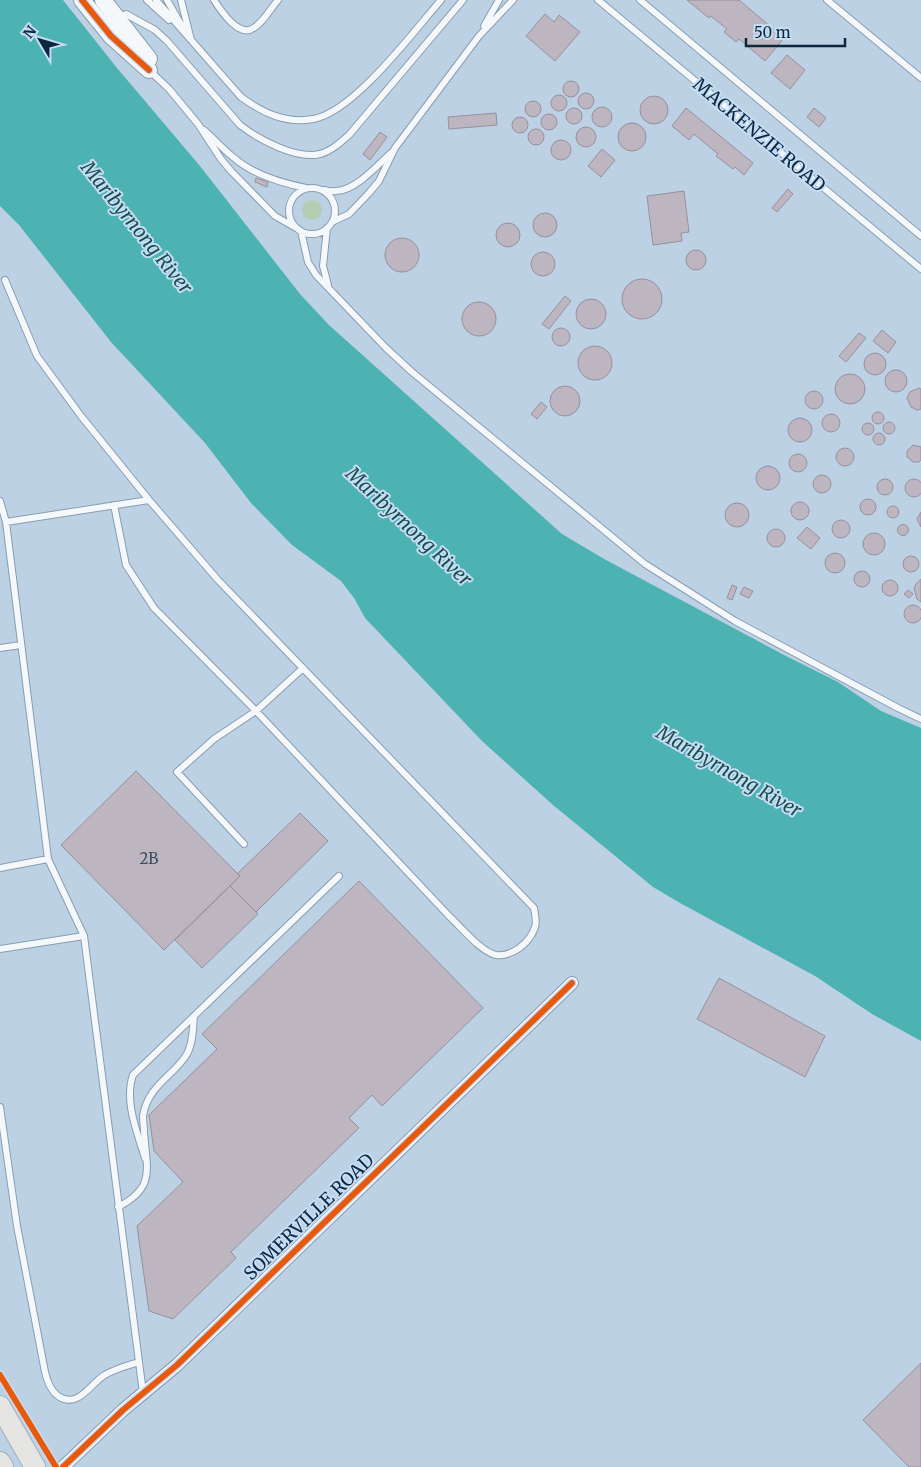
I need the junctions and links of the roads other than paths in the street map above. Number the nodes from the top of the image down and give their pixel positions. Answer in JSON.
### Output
{"nodes":[{"id":1,"x":82,"y":0,"type":"edge"},
{"id":2,"x":102,"y":0,"type":"edge"},
{"id":3,"x":147,"y":0,"type":"edge"},
{"id":4,"x":156,"y":0,"type":"edge"},
{"id":5,"x":162,"y":0,"type":"edge"},
{"id":6,"x":167,"y":0,"type":"edge"},
{"id":7,"x":172,"y":0,"type":"edge"},
{"id":8,"x":181,"y":0,"type":"edge"},
{"id":9,"x":214,"y":0,"type":"edge"},
{"id":10,"x":278,"y":0,"type":"edge"},
{"id":11,"x":441,"y":0,"type":"edge"},
{"id":12,"x":463,"y":0,"type":"edge"},
{"id":13,"x":499,"y":0,"type":"edge"},
{"id":14,"x":513,"y":0,"type":"edge"},
{"id":15,"x":598,"y":0,"type":"edge"},
{"id":16,"x":640,"y":0,"type":"edge"},
{"id":17,"x":827,"y":0,"type":"edge"},
{"id":18,"x":112,"y":25,"type":"junction"},
{"id":19,"x":479,"y":36,"type":"junction"},
{"id":20,"x":192,"y":42,"type":"junction"},
{"id":21,"x":151,"y":68,"type":"joint"},
{"id":22,"x":921,"y":78,"type":"edge"},
{"id":23,"x":198,"y":124,"type":"junction"},
{"id":24,"x":395,"y":148,"type":"junction"},
{"id":25,"x":308,"y":188,"type":"junction"},
{"id":26,"x":322,"y":190,"type":"junction"},
{"id":27,"x":332,"y":222,"type":"junction"},
{"id":28,"x":327,"y":228,"type":"junction"},
{"id":29,"x":300,"y":230,"type":"junction"},
{"id":30,"x":921,"y":236,"type":"edge"},
{"id":31,"x":921,"y":268,"type":"edge"},
{"id":32,"x":5,"y":280,"type":"dead end"},
{"id":33,"x":328,"y":287,"type":"junction"},
{"id":34,"x":149,"y":500,"type":"junction"},
{"id":35,"x":0,"y":501,"type":"edge"},
{"id":36,"x":114,"y":505,"type":"junction"},
{"id":37,"x":6,"y":522,"type":"junction"},
{"id":38,"x":21,"y":645,"type":"junction"},
{"id":39,"x":0,"y":648,"type":"edge"},
{"id":40,"x":303,"y":668,"type":"junction"},
{"id":41,"x":256,"y":711,"type":"junction"},
{"id":42,"x":921,"y":719,"type":"edge"},
{"id":43,"x":244,"y":844,"type":"dead end"},
{"id":44,"x":48,"y":859,"type":"junction"},
{"id":45,"x":0,"y":868,"type":"edge"},
{"id":46,"x":339,"y":876,"type":"dead end"},
{"id":47,"x":84,"y":936,"type":"junction"},
{"id":48,"x":0,"y":949,"type":"edge"},
{"id":49,"x":572,"y":984,"type":"dead end"},
{"id":50,"x":194,"y":1016,"type":"junction"},
{"id":51,"x":0,"y":1106,"type":"edge"},
{"id":52,"x":145,"y":1158,"type":"junction"},
{"id":53,"x":118,"y":1207,"type":"junction"},
{"id":54,"x":139,"y":1362,"type":"junction"},
{"id":55,"x":144,"y":1394,"type":"junction"},
{"id":56,"x":0,"y":1406,"type":"edge"},
{"id":57,"x":0,"y":1462,"type":"edge"},
{"id":58,"x":3,"y":1467,"type":"edge"},
{"id":59,"x":35,"y":1467,"type":"edge"},
{"id":60,"x":63,"y":1467,"type":"edge"}],
"edges":[{"from":1,"to":18,"type":"street"},
{"from":2,"to":18,"type":"street"},
{"from":3,"to":20,"type":"lane"},
{"from":4,"to":20,"type":"lane"},
{"from":5,"to":20,"type":"lane"},
{"from":6,"to":20,"type":"lane"},
{"from":7,"to":20,"type":"lane"},
{"from":8,"to":20,"type":"lane"},
{"from":9,"to":10,"type":"lane"},
{"from":11,"to":20,"type":"lane"},
{"from":12,"to":18,"type":"lane"},
{"from":13,"to":19,"type":"lane"},
{"from":14,"to":19,"type":"lane"},
{"from":15,"to":31,"type":"lane","name":"MACKENZIE ROAD"},
{"from":16,"to":30,"type":"lane","name":"MACKENZIE ROAD"},
{"from":17,"to":22,"type":"lane"},
{"from":18,"to":21,"type":"street"},
{"from":19,"to":24,"type":"lane"},
{"from":21,"to":23,"type":"lane"},
{"from":23,"to":25,"type":"lane"},
{"from":23,"to":29,"type":"lane"},
{"from":24,"to":26,"type":"lane"},
{"from":24,"to":27,"type":"lane"},
{"from":25,"to":26,"type":"lane"},
{"from":25,"to":29,"type":"lane"},
{"from":26,"to":27,"type":"lane"},
{"from":27,"to":28,"type":"lane"},
{"from":28,"to":29,"type":"lane"},
{"from":28,"to":33,"type":"lane"},
{"from":29,"to":33,"type":"lane"},
{"from":32,"to":34,"type":"lane"},
{"from":33,"to":42,"type":"lane"},
{"from":34,"to":36,"type":"lane"},
{"from":34,"to":40,"type":"lane"},
{"from":35,"to":37,"type":"lane"},
{"from":36,"to":37,"type":"lane"},
{"from":36,"to":41,"type":"lane"},
{"from":37,"to":38,"type":"lane"},
{"from":38,"to":39,"type":"lane"},
{"from":38,"to":44,"type":"lane"},
{"from":40,"to":41,"type":"lane"},
{"from":40,"to":41,"type":"lane"},
{"from":41,"to":43,"type":"lane"},
{"from":44,"to":45,"type":"lane"},
{"from":44,"to":47,"type":"lane"},
{"from":46,"to":50,"type":"lane"},
{"from":47,"to":48,"type":"lane"},
{"from":47,"to":53,"type":"lane"},
{"from":49,"to":55,"type":"street","name":"SOMERVILLE ROAD"},
{"from":50,"to":52,"type":"lane"},
{"from":50,"to":52,"type":"lane"},
{"from":51,"to":54,"type":"lane"},
{"from":52,"to":53,"type":"lane"},
{"from":53,"to":54,"type":"lane"},
{"from":54,"to":55,"type":"lane"},
{"from":55,"to":60,"type":"street","name":"SOMERVILLE ROAD"},
{"from":56,"to":59,"type":"main road"},
{"from":57,"to":58,"type":"main road"}]}
